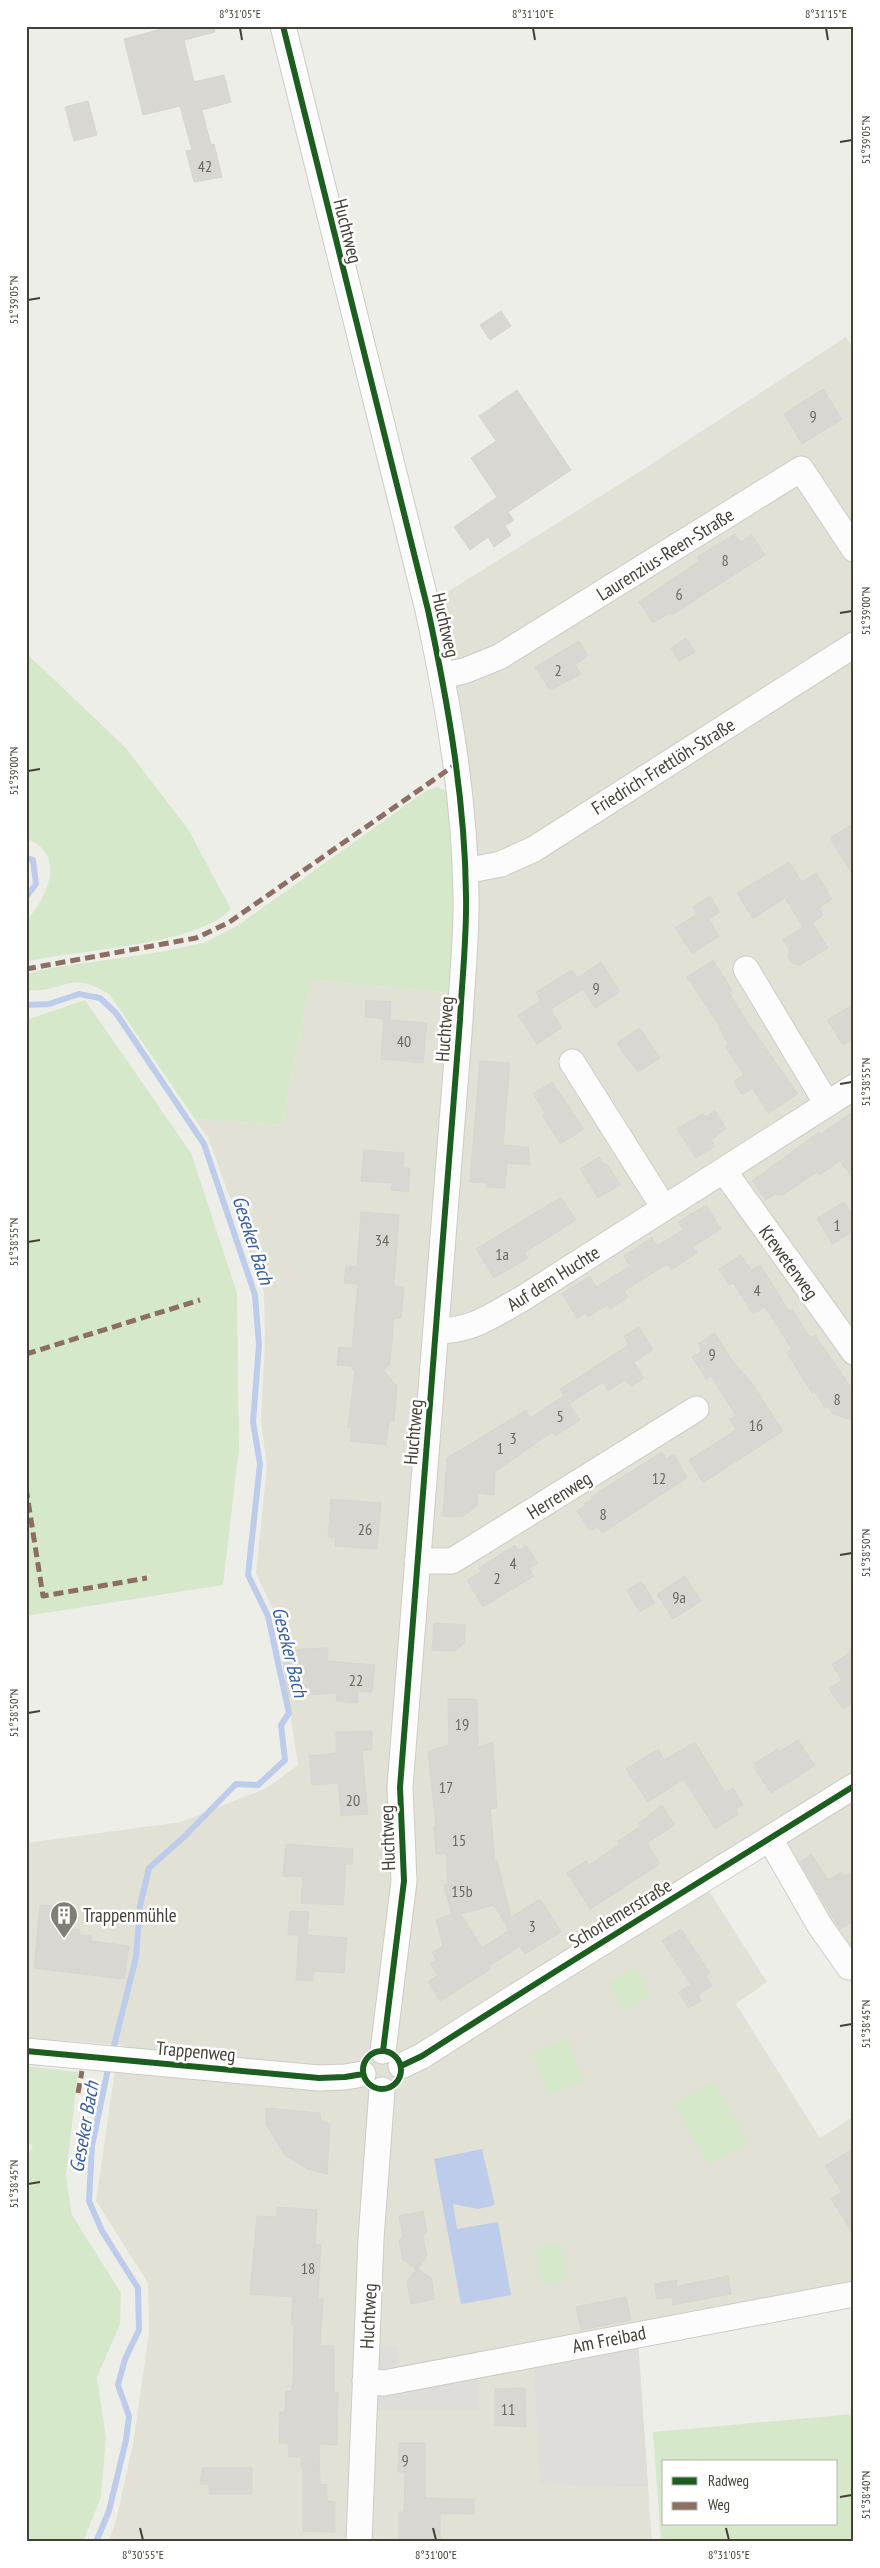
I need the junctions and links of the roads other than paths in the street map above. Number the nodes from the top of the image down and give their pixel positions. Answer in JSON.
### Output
{"nodes":[{"id":1,"x":283,"y":26,"type":"edge"},
{"id":2,"x":854,"y":549,"type":"edge"},
{"id":3,"x":854,"y":645,"type":"edge"},
{"id":4,"x":441,"y":676,"type":"junction"},
{"id":5,"x":465,"y":870,"type":"junction"},
{"id":6,"x":746,"y":969,"type":"dead end"},
{"id":7,"x":572,"y":1062,"type":"dead end"},
{"id":8,"x":854,"y":1087,"type":"edge"},
{"id":9,"x":827,"y":1104,"type":"junction"},
{"id":10,"x":724,"y":1172,"type":"junction"},
{"id":11,"x":664,"y":1208,"type":"junction"},
{"id":12,"x":436,"y":1332,"type":"junction"},
{"id":13,"x":854,"y":1352,"type":"edge"},
{"id":14,"x":696,"y":1409,"type":"dead end"},
{"id":15,"x":417,"y":1561,"type":"junction"},
{"id":16,"x":854,"y":1786,"type":"edge"},
{"id":17,"x":770,"y":1839,"type":"junction"},
{"id":18,"x":849,"y":1967,"type":"dead end"},
{"id":19,"x":26,"y":2051,"type":"edge"},
{"id":20,"x":392,"y":2058,"type":"junction"},
{"id":21,"x":363,"y":2074,"type":"junction"},
{"id":22,"x":382,"y":2090,"type":"junction"},
{"id":23,"x":854,"y":2294,"type":"edge"},
{"id":24,"x":365,"y":2381,"type":"junction"},
{"id":25,"x":359,"y":2542,"type":"edge"}],
"edges":[{"from":1,"to":4,"type":"street","name":"Huchtweg"},
{"from":2,"to":4,"type":"street","name":"Laurenzius-Reen-Straße"},
{"from":3,"to":5,"type":"street","name":"Friedrich-Frettlöh-Straße"},
{"from":4,"to":5,"type":"street","name":"Huchtweg"},
{"from":5,"to":12,"type":"street","name":"Huchtweg"},
{"from":6,"to":9,"type":"street"},
{"from":7,"to":11,"type":"street"},
{"from":8,"to":9,"type":"street","name":"Auf dem Huchte"},
{"from":9,"to":10,"type":"street","name":"Auf dem Huchte"},
{"from":10,"to":11,"type":"street","name":"Auf dem Huchte"},
{"from":10,"to":13,"type":"street","name":"Kreweterweg"},
{"from":11,"to":12,"type":"street","name":"Auf dem Huchte"},
{"from":12,"to":15,"type":"street","name":"Huchtweg"},
{"from":14,"to":15,"type":"street","name":"Herrenweg"},
{"from":15,"to":20,"type":"street","name":"Huchtweg"},
{"from":16,"to":17,"type":"street","name":"Schorlemerstraße"},
{"from":17,"to":18,"type":"street"},
{"from":17,"to":20,"type":"street","name":"Schorlemerstraße"},
{"from":19,"to":21,"type":"street","name":"Trappenweg"},
{"from":20,"to":21,"type":"street"},
{"from":20,"to":22,"type":"street"},
{"from":21,"to":22,"type":"street"},
{"from":22,"to":24,"type":"street","name":"Huchtweg"},
{"from":23,"to":24,"type":"street","name":"Am Freibad"},
{"from":24,"to":25,"type":"street","name":"Huchtweg"}]}
